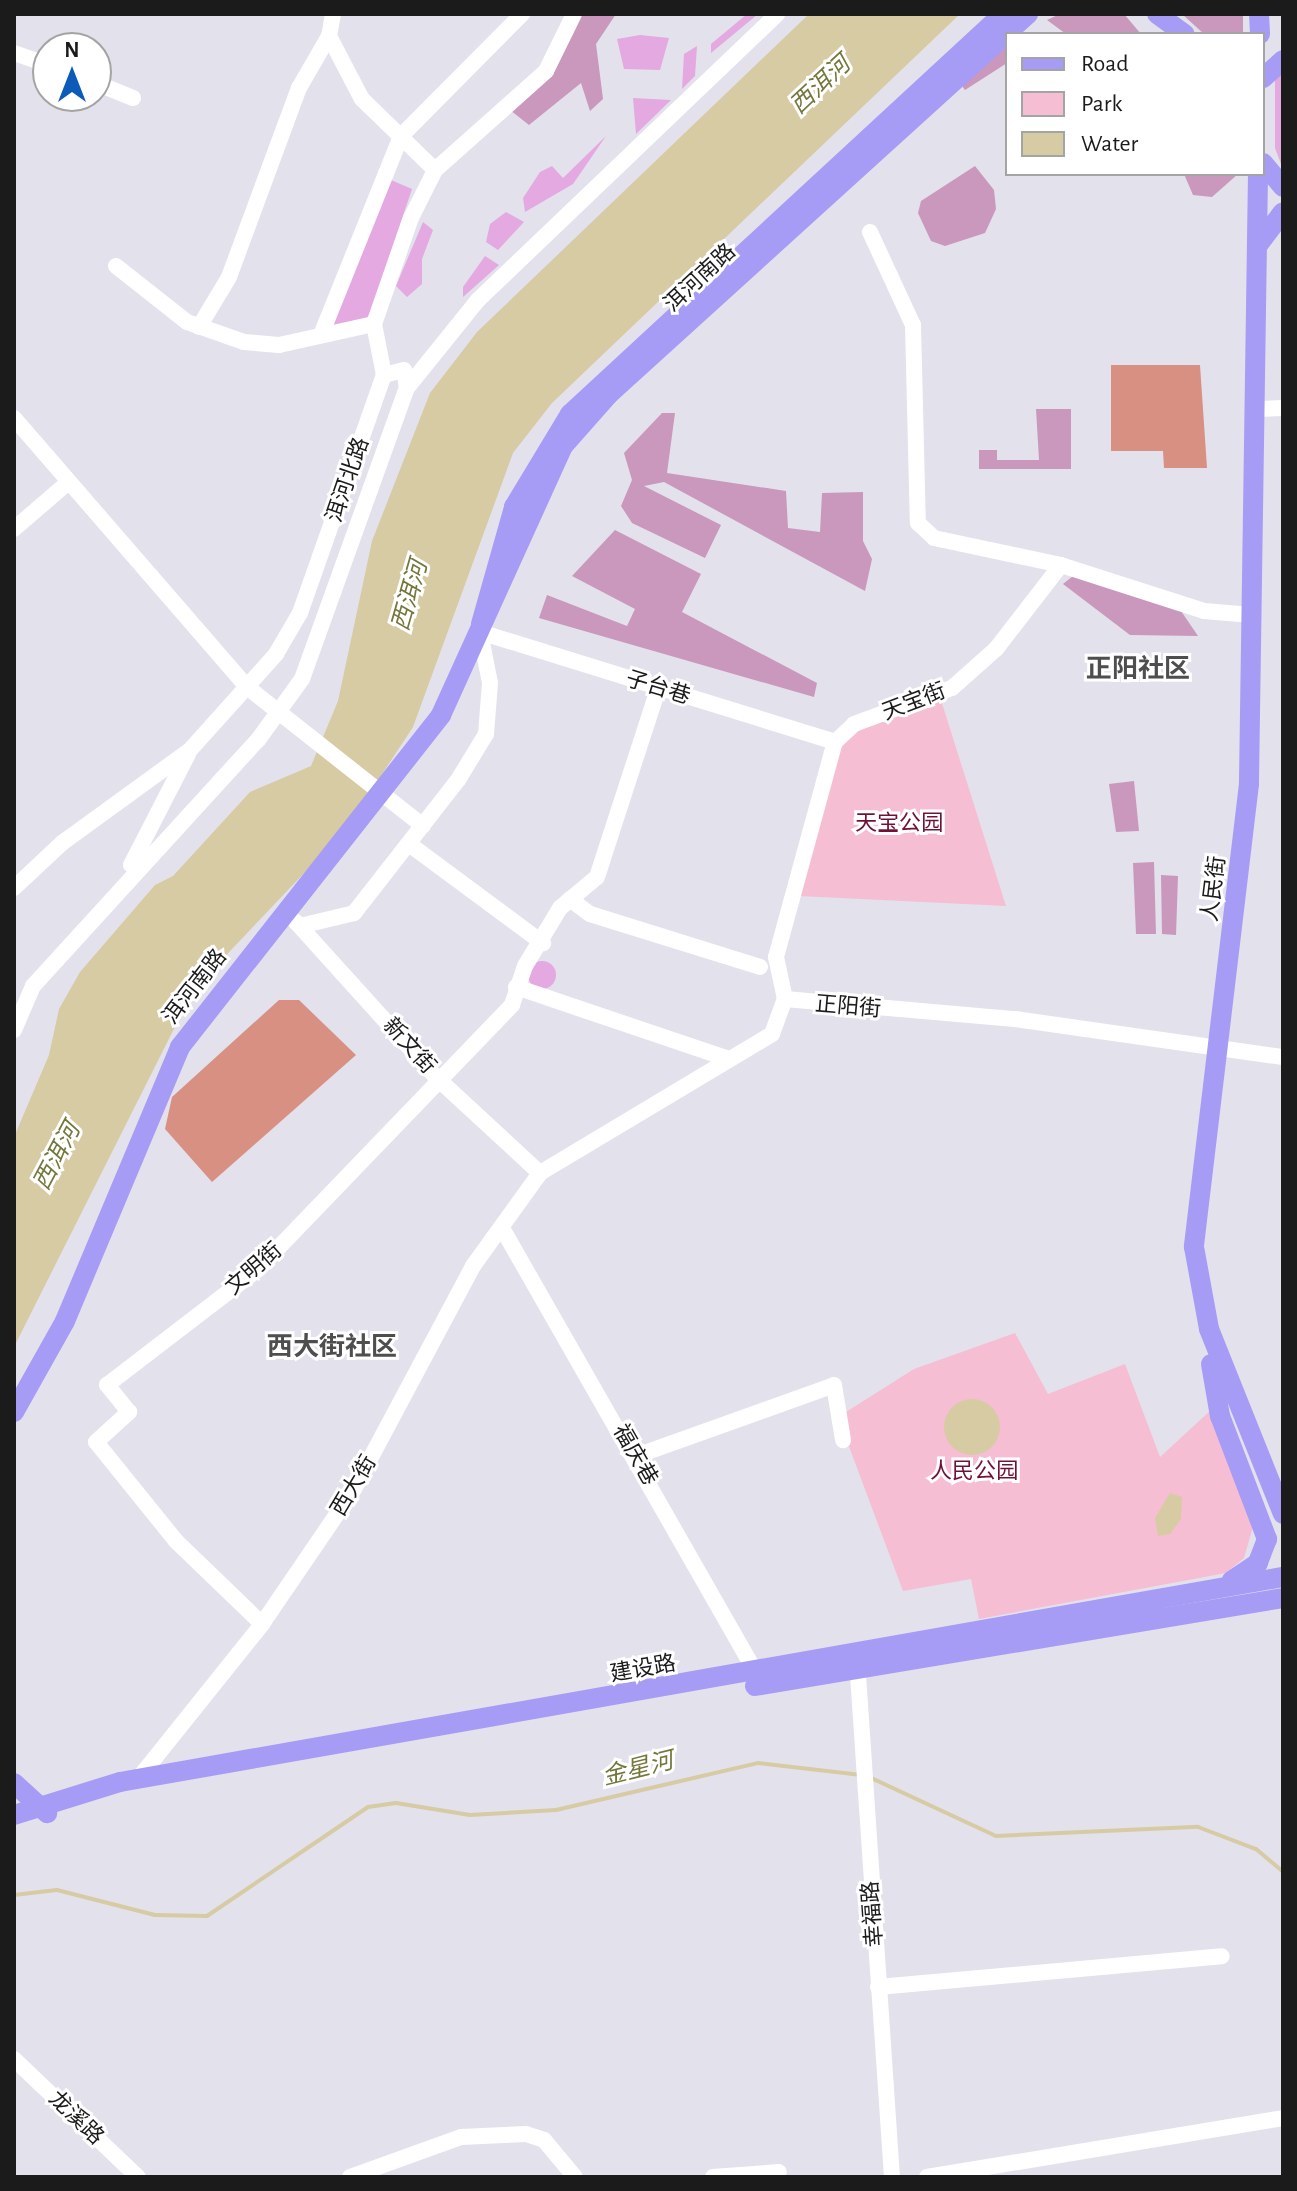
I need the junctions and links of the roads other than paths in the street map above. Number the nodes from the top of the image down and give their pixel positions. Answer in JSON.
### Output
{"nodes":[{"id":1,"x":333,"y":14,"type":"edge"},
{"id":2,"x":522,"y":14,"type":"edge"},
{"id":3,"x":574,"y":14,"type":"edge"},
{"id":4,"x":777,"y":14,"type":"edge"},
{"id":5,"x":1003,"y":14,"type":"edge"},
{"id":6,"x":1028,"y":14,"type":"edge"},
{"id":7,"x":1155,"y":14,"type":"edge"},
{"id":8,"x":1008,"y":32,"type":"edge"},
{"id":9,"x":1166,"y":32,"type":"edge"},
{"id":10,"x":1182,"y":32,"type":"edge"},
{"id":11,"x":1005,"y":35,"type":"edge"},
{"id":12,"x":329,"y":36,"type":"junction"},
{"id":13,"x":1283,"y":60,"type":"edge"},
{"id":14,"x":1265,"y":76,"type":"edge"},
{"id":15,"x":112,"y":89,"type":"edge"},
{"id":16,"x":133,"y":98,"type":"dead end"},
{"id":17,"x":401,"y":136,"type":"junction"},
{"id":18,"x":1265,"y":165,"type":"edge"},
{"id":19,"x":435,"y":170,"type":"junction"},
{"id":20,"x":1258,"y":176,"type":"edge"},
{"id":21,"x":1283,"y":187,"type":"edge"},
{"id":22,"x":1283,"y":212,"type":"edge"},
{"id":23,"x":870,"y":232,"type":"dead end"},
{"id":24,"x":1257,"y":253,"type":"junction"},
{"id":25,"x":116,"y":266,"type":"dead end"},
{"id":26,"x":374,"y":324,"type":"junction"},
{"id":27,"x":199,"y":327,"type":"junction"},
{"id":28,"x":321,"y":335,"type":"junction"},
{"id":29,"x":384,"y":375,"type":"junction"},
{"id":30,"x":407,"y":388,"type":"junction"},
{"id":31,"x":1283,"y":408,"type":"edge"},
{"id":32,"x":1256,"y":409,"type":"junction"},
{"id":33,"x":14,"y":418,"type":"edge"},
{"id":34,"x":65,"y":485,"type":"junction"},
{"id":35,"x":14,"y":529,"type":"edge"},
{"id":36,"x":1061,"y":565,"type":"junction"},
{"id":37,"x":1252,"y":615,"type":"junction"},
{"id":38,"x":480,"y":632,"type":"junction"},
{"id":39,"x":247,"y":687,"type":"junction"},
{"id":40,"x":658,"y":689,"type":"junction"},
{"id":41,"x":835,"y":742,"type":"junction"},
{"id":42,"x":190,"y":750,"type":"junction"},
{"id":43,"x":423,"y":826,"type":"junction"},
{"id":44,"x":409,"y":844,"type":"junction"},
{"id":45,"x":122,"y":885,"type":"junction"},
{"id":46,"x":14,"y":888,"type":"edge"},
{"id":47,"x":570,"y":899,"type":"junction"},
{"id":48,"x":292,"y":919,"type":"junction"},
{"id":49,"x":543,"y":943,"type":"junction"},
{"id":50,"x":760,"y":967,"type":"dead end"},
{"id":51,"x":516,"y":987,"type":"junction"},
{"id":52,"x":785,"y":999,"type":"junction"},
{"id":53,"x":14,"y":1030,"type":"edge"},
{"id":54,"x":1218,"y":1043,"type":"junction"},
{"id":55,"x":1283,"y":1057,"type":"edge"},
{"id":56,"x":726,"y":1058,"type":"dead end"},
{"id":57,"x":438,"y":1079,"type":"junction"},
{"id":58,"x":540,"y":1173,"type":"junction"},
{"id":59,"x":502,"y":1228,"type":"junction"},
{"id":60,"x":1202,"y":1305,"type":"junction"},
{"id":61,"x":14,"y":1412,"type":"edge"},
{"id":62,"x":843,"y":1440,"type":"dead end"},
{"id":63,"x":636,"y":1456,"type":"junction"},
{"id":64,"x":1283,"y":1514,"type":"edge"},
{"id":65,"x":1283,"y":1577,"type":"edge"},
{"id":66,"x":1206,"y":1590,"type":"junction"},
{"id":67,"x":1283,"y":1598,"type":"edge"},
{"id":68,"x":262,"y":1624,"type":"junction"},
{"id":69,"x":857,"y":1660,"type":"junction"},
{"id":70,"x":759,"y":1679,"type":"junction"},
{"id":71,"x":138,"y":1779,"type":"junction"},
{"id":72,"x":14,"y":1783,"type":"edge"},
{"id":73,"x":42,"y":1809,"type":"junction"},
{"id":74,"x":14,"y":1815,"type":"edge"},
{"id":75,"x":14,"y":1828,"type":"edge"},
{"id":76,"x":1222,"y":1956,"type":"dead end"},
{"id":77,"x":878,"y":1987,"type":"junction"},
{"id":78,"x":14,"y":2059,"type":"edge"},
{"id":79,"x":1283,"y":2118,"type":"edge"},
{"id":80,"x":779,"y":2172,"type":"dead end"},
{"id":81,"x":138,"y":2177,"type":"edge"},
{"id":82,"x":350,"y":2177,"type":"edge"},
{"id":83,"x":575,"y":2177,"type":"edge"},
{"id":84,"x":713,"y":2177,"type":"edge"},
{"id":85,"x":892,"y":2177,"type":"edge"},
{"id":86,"x":927,"y":2177,"type":"edge"}],
"edges":[{"from":1,"to":12,"type":"street"},
{"from":2,"to":17,"type":"street"},
{"from":3,"to":19,"type":"street"},
{"from":4,"to":30,"type":"street"},
{"from":5,"to":38,"type":"main road","name":"洱河南路"},
{"from":6,"to":8,"type":"main road","name":"洱河南路"},
{"from":7,"to":9,"type":"main road"},
{"from":7,"to":10,"type":"main road"},
{"from":11,"to":38,"type":"main road","name":"洱河南路"},
{"from":12,"to":17,"type":"street"},
{"from":12,"to":27,"type":"street"},
{"from":13,"to":14,"type":"main road"},
{"from":15,"to":16,"type":"street"},
{"from":17,"to":19,"type":"street"},
{"from":17,"to":28,"type":"street"},
{"from":18,"to":21,"type":"main road"},
{"from":19,"to":26,"type":"street"},
{"from":20,"to":24,"type":"main road","name":"人民街"},
{"from":22,"to":24,"type":"main road"},
{"from":23,"to":36,"type":"street"},
{"from":24,"to":32,"type":"main road","name":"人民街"},
{"from":25,"to":27,"type":"street"},
{"from":26,"to":28,"type":"street"},
{"from":26,"to":29,"type":"street"},
{"from":27,"to":28,"type":"street"},
{"from":29,"to":30,"type":"street"},
{"from":29,"to":39,"type":"street","name":"洱河北路"},
{"from":30,"to":45,"type":"street"},
{"from":31,"to":32,"type":"street"},
{"from":32,"to":37,"type":"main road","name":"人民街"},
{"from":33,"to":34,"type":"street"},
{"from":34,"to":35,"type":"street"},
{"from":34,"to":39,"type":"street"},
{"from":36,"to":37,"type":"street"},
{"from":36,"to":41,"type":"street","name":"天宝街"},
{"from":37,"to":54,"type":"main road","name":"人民街"},
{"from":38,"to":40,"type":"street","name":"子台巷"},
{"from":38,"to":43,"type":"street"},
{"from":38,"to":48,"type":"main road","name":"洱河南路"},
{"from":39,"to":42,"type":"street","name":"洱河北路"},
{"from":39,"to":43,"type":"street"},
{"from":40,"to":41,"type":"street","name":"子台巷"},
{"from":40,"to":47,"type":"street"},
{"from":41,"to":52,"type":"street"},
{"from":42,"to":45,"type":"street"},
{"from":42,"to":46,"type":"street","name":"洱河北路"},
{"from":43,"to":44,"type":"street"},
{"from":44,"to":48,"type":"street"},
{"from":44,"to":49,"type":"street"},
{"from":45,"to":53,"type":"street"},
{"from":47,"to":49,"type":"street"},
{"from":47,"to":50,"type":"street"},
{"from":48,"to":57,"type":"street","name":"新文街"},
{"from":48,"to":61,"type":"main road","name":"洱河南路"},
{"from":49,"to":51,"type":"street"},
{"from":51,"to":56,"type":"street"},
{"from":51,"to":57,"type":"street"},
{"from":52,"to":54,"type":"street","name":"正阳街"},
{"from":52,"to":58,"type":"street","name":"正阳街"},
{"from":54,"to":55,"type":"street","name":"正阳街"},
{"from":54,"to":60,"type":"main road","name":"人民街"},
{"from":57,"to":58,"type":"street","name":"新文街"},
{"from":57,"to":68,"type":"street","name":"文明街"},
{"from":58,"to":59,"type":"street","name":"西大街"},
{"from":59,"to":63,"type":"street","name":"福庆巷"},
{"from":59,"to":68,"type":"street","name":"西大街"},
{"from":60,"to":64,"type":"main road","name":"人民街"},
{"from":60,"to":66,"type":"main road"},
{"from":62,"to":63,"type":"street"},
{"from":63,"to":70,"type":"street","name":"福庆巷"},
{"from":65,"to":66,"type":"main road","name":"建设路"},
{"from":66,"to":69,"type":"main road","name":"建设路"},
{"from":67,"to":69,"type":"main road","name":"建设路"},
{"from":68,"to":71,"type":"street","name":"西大街"},
{"from":69,"to":70,"type":"main road","name":"建设路"},
{"from":69,"to":77,"type":"street","name":"幸福路"},
{"from":70,"to":71,"type":"main road","name":"建设路"},
{"from":70,"to":73,"type":"main road","name":"建设路"},
{"from":71,"to":73,"type":"main road","name":"建设路"},
{"from":72,"to":73,"type":"main road"},
{"from":73,"to":74,"type":"main road","name":"建设路"},
{"from":73,"to":75,"type":"main road","name":"建设路"},
{"from":76,"to":77,"type":"street"},
{"from":77,"to":85,"type":"street","name":"幸福路"},
{"from":78,"to":81,"type":"street","name":"龙溪路"},
{"from":79,"to":86,"type":"street"},
{"from":80,"to":84,"type":"street"},
{"from":82,"to":83,"type":"street"}]}
